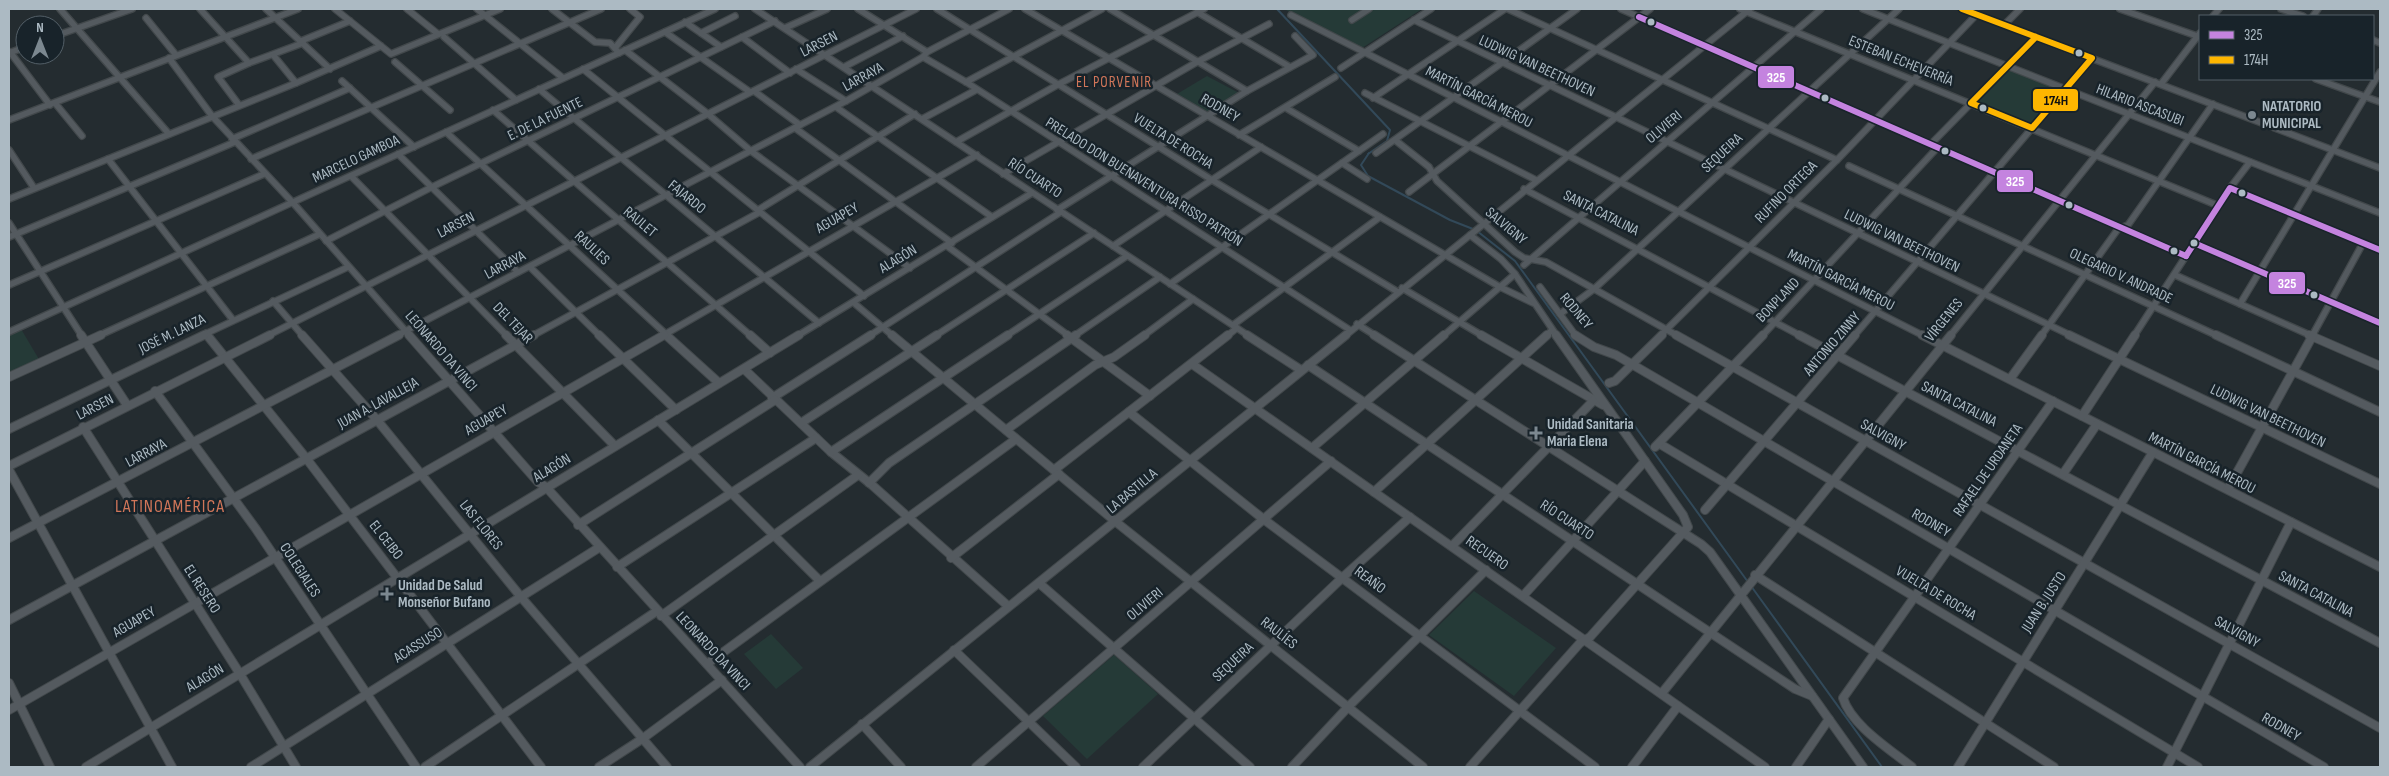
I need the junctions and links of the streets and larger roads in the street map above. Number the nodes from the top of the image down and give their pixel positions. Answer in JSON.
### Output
{"nodes":[{"id":1,"x":60,"y":9,"type":"edge"},
{"id":2,"x":132,"y":9,"type":"edge"},
{"id":3,"x":200,"y":9,"type":"edge"},
{"id":4,"x":266,"y":9,"type":"edge"},
{"id":5,"x":298,"y":9,"type":"edge"},
{"id":6,"x":335,"y":9,"type":"edge"},
{"id":7,"x":408,"y":9,"type":"edge"},
{"id":8,"x":477,"y":9,"type":"edge"},
{"id":9,"x":500,"y":9,"type":"edge"},
{"id":10,"x":552,"y":9,"type":"edge"},
{"id":11,"x":601,"y":9,"type":"edge"},
{"id":12,"x":630,"y":9,"type":"edge"},
{"id":13,"x":715,"y":9,"type":"edge"},
{"id":14,"x":755,"y":9,"type":"edge"},
{"id":15,"x":827,"y":9,"type":"edge"},
{"id":16,"x":858,"y":9,"type":"edge"},
{"id":17,"x":916,"y":9,"type":"edge"},
{"id":18,"x":936,"y":9,"type":"edge"},
{"id":19,"x":1009,"y":9,"type":"edge"},
{"id":20,"x":1025,"y":9,"type":"edge"},
{"id":21,"x":1102,"y":9,"type":"edge"},
{"id":22,"x":1110,"y":9,"type":"edge"},
{"id":23,"x":1204,"y":9,"type":"edge"},
{"id":24,"x":1369,"y":9,"type":"edge"},
{"id":25,"x":1431,"y":9,"type":"edge"},
{"id":26,"x":1506,"y":9,"type":"edge"},
{"id":27,"x":1577,"y":9,"type":"edge"},
{"id":28,"x":1621,"y":9,"type":"edge"},
{"id":29,"x":1650,"y":9,"type":"edge"},
{"id":30,"x":1740,"y":9,"type":"edge"},
{"id":31,"x":1821,"y":9,"type":"edge"},
{"id":32,"x":1863,"y":9,"type":"edge"},
{"id":33,"x":1899,"y":9,"type":"edge"},
{"id":34,"x":1962,"y":9,"type":"edge"},
{"id":35,"x":2020,"y":9,"type":"edge"},
{"id":36,"x":2121,"y":9,"type":"edge"},
{"id":37,"x":2281,"y":9,"type":"edge"},
{"id":38,"x":1748,"y":10,"type":"edge"},
{"id":39,"x":1197,"y":12,"type":"junction"},
{"id":40,"x":1977,"y":14,"type":"junction"},
{"id":41,"x":486,"y":15,"type":"junction"},
{"id":42,"x":1290,"y":15,"type":"dead end"},
{"id":43,"x":2300,"y":15,"type":"edge"},
{"id":44,"x":735,"y":16,"type":"dead end"},
{"id":45,"x":276,"y":17,"type":"junction"},
{"id":46,"x":1639,"y":17,"type":"junction"},
{"id":47,"x":146,"y":18,"type":"dead end"},
{"id":48,"x":1888,"y":19,"type":"junction"},
{"id":49,"x":1352,"y":20,"type":"dead end"},
{"id":50,"x":1414,"y":20,"type":"junction"},
{"id":51,"x":350,"y":21,"type":"junction"},
{"id":52,"x":775,"y":21,"type":"junction"},
{"id":53,"x":570,"y":22,"type":"junction"},
{"id":54,"x":685,"y":22,"type":"junction"},
{"id":55,"x":1269,"y":24,"type":"dead end"},
{"id":56,"x":883,"y":25,"type":"junction"},
{"id":57,"x":2004,"y":25,"type":"junction"},
{"id":58,"x":76,"y":28,"type":"junction"},
{"id":59,"x":785,"y":28,"type":"junction"},
{"id":60,"x":1550,"y":29,"type":"junction"},
{"id":61,"x":969,"y":30,"type":"junction"},
{"id":62,"x":1062,"y":31,"type":"junction"},
{"id":63,"x":1796,"y":31,"type":"junction"},
{"id":64,"x":65,"y":32,"type":"edge"},
{"id":65,"x":665,"y":32,"type":"junction"},
{"id":66,"x":701,"y":32,"type":"junction"},
{"id":67,"x":1153,"y":34,"type":"junction"},
{"id":68,"x":441,"y":35,"type":"junction"},
{"id":69,"x":902,"y":36,"type":"junction"},
{"id":70,"x":1295,"y":36,"type":"dead end"},
{"id":71,"x":2199,"y":36,"type":"edge"},
{"id":72,"x":224,"y":37,"type":"junction"},
{"id":73,"x":742,"y":37,"type":"junction"},
{"id":74,"x":2036,"y":37,"type":"junction"},
{"id":75,"x":1240,"y":39,"type":"junction"},
{"id":76,"x":302,"y":42,"type":"junction"},
{"id":77,"x":1458,"y":42,"type":"junction"},
{"id":78,"x":522,"y":43,"type":"junction"},
{"id":79,"x":1949,"y":43,"type":"junction"},
{"id":80,"x":381,"y":46,"type":"junction"},
{"id":81,"x":1705,"y":46,"type":"junction"},
{"id":82,"x":721,"y":47,"type":"junction"},
{"id":83,"x":620,"y":50,"type":"junction"},
{"id":84,"x":1595,"y":50,"type":"junction"},
{"id":85,"x":10,"y":53,"type":"edge"},
{"id":86,"x":1364,"y":53,"type":"junction"},
{"id":87,"x":1851,"y":53,"type":"junction"},
{"id":88,"x":825,"y":55,"type":"junction"},
{"id":89,"x":925,"y":55,"type":"junction"},
{"id":90,"x":176,"y":56,"type":"junction"},
{"id":91,"x":274,"y":56,"type":"junction"},
{"id":92,"x":698,"y":57,"type":"junction"},
{"id":93,"x":1012,"y":57,"type":"junction"},
{"id":94,"x":169,"y":58,"type":"junction"},
{"id":95,"x":1108,"y":58,"type":"junction"},
{"id":96,"x":2092,"y":58,"type":"junction"},
{"id":97,"x":395,"y":62,"type":"dead end"},
{"id":98,"x":1197,"y":62,"type":"junction"},
{"id":99,"x":1502,"y":62,"type":"junction"},
{"id":100,"x":249,"y":63,"type":"junction"},
{"id":101,"x":473,"y":64,"type":"junction"},
{"id":102,"x":2008,"y":66,"type":"junction"},
{"id":103,"x":844,"y":67,"type":"junction"},
{"id":104,"x":1290,"y":67,"type":"junction"},
{"id":105,"x":1754,"y":67,"type":"junction"},
{"id":106,"x":1341,"y":68,"type":"dead end"},
{"id":107,"x":330,"y":69,"type":"junction"},
{"id":108,"x":583,"y":69,"type":"junction"},
{"id":109,"x":796,"y":69,"type":"junction"},
{"id":110,"x":2380,"y":72,"type":"edge"},
{"id":111,"x":790,"y":73,"type":"junction"},
{"id":112,"x":659,"y":76,"type":"junction"},
{"id":113,"x":1408,"y":76,"type":"junction"},
{"id":114,"x":1335,"y":77,"type":"dead end"},
{"id":115,"x":120,"y":78,"type":"junction"},
{"id":116,"x":563,"y":78,"type":"junction"},
{"id":117,"x":1913,"y":79,"type":"junction"},
{"id":118,"x":2319,"y":80,"type":"edge"},
{"id":119,"x":342,"y":81,"type":"dead end"},
{"id":120,"x":1663,"y":81,"type":"junction"},
{"id":121,"x":966,"y":82,"type":"junction"},
{"id":122,"x":296,"y":83,"type":"junction"},
{"id":123,"x":2158,"y":83,"type":"junction"},
{"id":124,"x":1058,"y":84,"type":"junction"},
{"id":125,"x":1550,"y":85,"type":"junction"},
{"id":126,"x":423,"y":86,"type":"junction"},
{"id":127,"x":1156,"y":86,"type":"junction"},
{"id":128,"x":874,"y":87,"type":"junction"},
{"id":129,"x":350,"y":88,"type":"junction"},
{"id":130,"x":539,"y":89,"type":"junction"},
{"id":131,"x":2066,"y":89,"type":"junction"},
{"id":132,"x":976,"y":90,"type":"junction"},
{"id":133,"x":752,"y":91,"type":"junction"},
{"id":134,"x":1247,"y":91,"type":"junction"},
{"id":135,"x":1810,"y":91,"type":"junction"},
{"id":136,"x":1365,"y":93,"type":"dead end"},
{"id":137,"x":619,"y":96,"type":"junction"},
{"id":138,"x":2366,"y":96,"type":"junction"},
{"id":139,"x":1373,"y":98,"type":"junction"},
{"id":140,"x":1453,"y":98,"type":"junction"},
{"id":141,"x":516,"y":100,"type":"junction"},
{"id":142,"x":846,"y":101,"type":"junction"},
{"id":143,"x":2380,"y":102,"type":"edge"},
{"id":144,"x":1971,"y":103,"type":"junction"},
{"id":145,"x":52,"y":104,"type":"junction"},
{"id":146,"x":1713,"y":104,"type":"junction"},
{"id":147,"x":2213,"y":104,"type":"junction"},
{"id":148,"x":239,"y":105,"type":"junction"},
{"id":149,"x":836,"y":107,"type":"junction"},
{"id":150,"x":1286,"y":108,"type":"junction"},
{"id":151,"x":372,"y":109,"type":"junction"},
{"id":152,"x":450,"y":110,"type":"dead end"},
{"id":153,"x":492,"y":110,"type":"junction"},
{"id":154,"x":1010,"y":112,"type":"junction"},
{"id":155,"x":708,"y":114,"type":"junction"},
{"id":156,"x":915,"y":114,"type":"junction"},
{"id":157,"x":2128,"y":114,"type":"junction"},
{"id":158,"x":213,"y":115,"type":"junction"},
{"id":159,"x":1106,"y":115,"type":"junction"},
{"id":160,"x":1207,"y":117,"type":"junction"},
{"id":161,"x":574,"y":118,"type":"junction"},
{"id":162,"x":1617,"y":118,"type":"junction"},
{"id":163,"x":922,"y":119,"type":"junction"},
{"id":164,"x":9,"y":120,"type":"edge"},
{"id":165,"x":1875,"y":120,"type":"junction"},
{"id":166,"x":1420,"y":122,"type":"junction"},
{"id":167,"x":1502,"y":122,"type":"junction"},
{"id":168,"x":797,"y":127,"type":"junction"},
{"id":169,"x":2032,"y":128,"type":"junction"},
{"id":170,"x":1768,"y":129,"type":"junction"},
{"id":171,"x":446,"y":132,"type":"junction"},
{"id":172,"x":168,"y":134,"type":"junction"},
{"id":173,"x":1383,"y":134,"type":"dead end"},
{"id":174,"x":1239,"y":135,"type":"junction"},
{"id":175,"x":82,"y":136,"type":"dead end"},
{"id":176,"x":663,"y":136,"type":"junction"},
{"id":177,"x":878,"y":136,"type":"junction"},
{"id":178,"x":2190,"y":137,"type":"junction"},
{"id":179,"x":233,"y":140,"type":"junction"},
{"id":180,"x":1395,"y":140,"type":"junction"},
{"id":181,"x":527,"y":141,"type":"junction"},
{"id":182,"x":956,"y":142,"type":"junction"},
{"id":183,"x":1056,"y":142,"type":"junction"},
{"id":184,"x":1667,"y":142,"type":"junction"},
{"id":185,"x":1931,"y":144,"type":"junction"},
{"id":186,"x":414,"y":146,"type":"junction"},
{"id":187,"x":1470,"y":146,"type":"junction"},
{"id":188,"x":1158,"y":147,"type":"junction"},
{"id":189,"x":1261,"y":147,"type":"junction"},
{"id":190,"x":1938,"y":147,"type":"junction"},
{"id":191,"x":9,"y":150,"type":"edge"},
{"id":192,"x":2334,"y":150,"type":"junction"},
{"id":193,"x":751,"y":151,"type":"junction"},
{"id":194,"x":1359,"y":151,"type":"junction"},
{"id":195,"x":1376,"y":153,"type":"dead end"},
{"id":196,"x":398,"y":154,"type":"junction"},
{"id":197,"x":977,"y":155,"type":"junction"},
{"id":198,"x":2097,"y":155,"type":"junction"},
{"id":199,"x":1569,"y":156,"type":"junction"},
{"id":200,"x":619,"y":158,"type":"junction"},
{"id":201,"x":108,"y":159,"type":"junction"},
{"id":202,"x":251,"y":160,"type":"junction"},
{"id":203,"x":838,"y":160,"type":"junction"},
{"id":204,"x":1837,"y":160,"type":"junction"},
{"id":205,"x":2250,"y":162,"type":"junction"},
{"id":206,"x":1342,"y":163,"type":"junction"},
{"id":207,"x":480,"y":165,"type":"junction"},
{"id":208,"x":1849,"y":166,"type":"dead end"},
{"id":209,"x":2380,"y":168,"type":"edge"},
{"id":210,"x":1724,"y":170,"type":"junction"},
{"id":211,"x":710,"y":172,"type":"junction"},
{"id":212,"x":1996,"y":172,"type":"junction"},
{"id":213,"x":1434,"y":173,"type":"junction"},
{"id":214,"x":264,"y":174,"type":"junction"},
{"id":215,"x":1003,"y":174,"type":"junction"},
{"id":216,"x":350,"y":176,"type":"junction"},
{"id":217,"x":1110,"y":176,"type":"junction"},
{"id":218,"x":936,"y":177,"type":"junction"},
{"id":219,"x":1367,"y":179,"type":"dead end"},
{"id":220,"x":572,"y":180,"type":"junction"},
{"id":221,"x":1212,"y":180,"type":"junction"},
{"id":222,"x":1317,"y":180,"type":"junction"},
{"id":223,"x":1536,"y":180,"type":"junction"},
{"id":224,"x":2160,"y":181,"type":"junction"},
{"id":225,"x":1620,"y":182,"type":"junction"},
{"id":226,"x":798,"y":184,"type":"junction"},
{"id":227,"x":129,"y":186,"type":"junction"},
{"id":228,"x":2312,"y":186,"type":"junction"},
{"id":229,"x":432,"y":187,"type":"junction"},
{"id":230,"x":34,"y":188,"type":"junction"},
{"id":231,"x":2230,"y":188,"type":"junction"},
{"id":232,"x":1524,"y":189,"type":"junction"},
{"id":233,"x":1900,"y":189,"type":"junction"},
{"id":234,"x":1409,"y":192,"type":"dead end"},
{"id":235,"x":1032,"y":193,"type":"junction"},
{"id":236,"x":665,"y":196,"type":"junction"},
{"id":237,"x":9,"y":199,"type":"edge"},
{"id":238,"x":2060,"y":200,"type":"junction"},
{"id":239,"x":894,"y":201,"type":"junction"},
{"id":240,"x":293,"y":202,"type":"junction"},
{"id":241,"x":1794,"y":203,"type":"junction"},
{"id":242,"x":525,"y":204,"type":"junction"},
{"id":243,"x":2219,"y":206,"type":"junction"},
{"id":244,"x":385,"y":211,"type":"junction"},
{"id":245,"x":759,"y":211,"type":"junction"},
{"id":246,"x":1059,"y":211,"type":"junction"},
{"id":247,"x":1166,"y":211,"type":"junction"},
{"id":248,"x":1677,"y":212,"type":"junction"},
{"id":249,"x":2380,"y":213,"type":"edge"},
{"id":250,"x":2294,"y":214,"type":"junction"},
{"id":251,"x":1270,"y":215,"type":"junction"},
{"id":252,"x":1959,"y":215,"type":"junction"},
{"id":253,"x":992,"y":217,"type":"junction"},
{"id":254,"x":1380,"y":217,"type":"junction"},
{"id":255,"x":1580,"y":218,"type":"junction"},
{"id":256,"x":156,"y":220,"type":"junction"},
{"id":257,"x":619,"y":220,"type":"junction"},
{"id":258,"x":1483,"y":222,"type":"junction"},
{"id":259,"x":9,"y":223,"type":"edge"},
{"id":260,"x":853,"y":225,"type":"junction"},
{"id":261,"x":2123,"y":228,"type":"junction"},
{"id":262,"x":476,"y":229,"type":"junction"},
{"id":263,"x":1094,"y":233,"type":"junction"},
{"id":264,"x":1859,"y":233,"type":"junction"},
{"id":265,"x":16,"y":234,"type":"junction"},
{"id":266,"x":320,"y":234,"type":"junction"},
{"id":267,"x":1470,"y":235,"type":"junction"},
{"id":268,"x":9,"y":237,"type":"edge"},
{"id":269,"x":716,"y":237,"type":"junction"},
{"id":270,"x":326,"y":241,"type":"junction"},
{"id":271,"x":2194,"y":243,"type":"junction"},
{"id":272,"x":2364,"y":243,"type":"junction"},
{"id":273,"x":2022,"y":244,"type":"junction"},
{"id":274,"x":571,"y":245,"type":"junction"},
{"id":275,"x":949,"y":245,"type":"junction"},
{"id":276,"x":1113,"y":246,"type":"junction"},
{"id":277,"x":1222,"y":247,"type":"junction"},
{"id":278,"x":1638,"y":248,"type":"junction"},
{"id":279,"x":1749,"y":248,"type":"junction"},
{"id":280,"x":2380,"y":250,"type":"edge"},
{"id":281,"x":808,"y":251,"type":"junction"},
{"id":282,"x":1332,"y":252,"type":"junction"},
{"id":283,"x":181,"y":253,"type":"junction"},
{"id":284,"x":427,"y":254,"type":"junction"},
{"id":285,"x":1444,"y":255,"type":"junction"},
{"id":286,"x":1127,"y":256,"type":"junction"},
{"id":287,"x":2186,"y":256,"type":"junction"},
{"id":288,"x":1533,"y":259,"type":"junction"},
{"id":289,"x":1919,"y":262,"type":"junction"},
{"id":290,"x":670,"y":263,"type":"junction"},
{"id":291,"x":1524,"y":265,"type":"dead end"},
{"id":292,"x":530,"y":266,"type":"junction"},
{"id":293,"x":348,"y":267,"type":"junction"},
{"id":294,"x":910,"y":268,"type":"junction"},
{"id":295,"x":975,"y":268,"type":"junction"},
{"id":296,"x":40,"y":271,"type":"junction"},
{"id":297,"x":518,"y":272,"type":"junction"},
{"id":298,"x":2261,"y":272,"type":"junction"},
{"id":299,"x":1515,"y":274,"type":"junction"},
{"id":300,"x":2087,"y":274,"type":"junction"},
{"id":301,"x":2175,"y":275,"type":"junction"},
{"id":302,"x":763,"y":276,"type":"junction"},
{"id":303,"x":1160,"y":277,"type":"junction"},
{"id":304,"x":1815,"y":280,"type":"junction"},
{"id":305,"x":1170,"y":284,"type":"junction"},
{"id":306,"x":9,"y":285,"type":"edge"},
{"id":307,"x":365,"y":285,"type":"junction"},
{"id":308,"x":206,"y":286,"type":"junction"},
{"id":309,"x":1500,"y":287,"type":"junction"},
{"id":310,"x":1540,"y":287,"type":"dead end"},
{"id":311,"x":1710,"y":287,"type":"junction"},
{"id":312,"x":1285,"y":288,"type":"junction"},
{"id":313,"x":1594,"y":289,"type":"junction"},
{"id":314,"x":618,"y":290,"type":"junction"},
{"id":315,"x":1005,"y":290,"type":"junction"},
{"id":316,"x":1400,"y":290,"type":"junction"},
{"id":317,"x":1983,"y":293,"type":"junction"},
{"id":318,"x":864,"y":296,"type":"junction"},
{"id":319,"x":470,"y":298,"type":"junction"},
{"id":320,"x":1193,"y":299,"type":"junction"},
{"id":321,"x":273,"y":300,"type":"junction"},
{"id":322,"x":854,"y":303,"type":"junction"},
{"id":323,"x":1533,"y":303,"type":"junction"},
{"id":324,"x":2332,"y":303,"type":"junction"},
{"id":325,"x":2240,"y":304,"type":"junction"},
{"id":326,"x":714,"y":305,"type":"junction"},
{"id":327,"x":2155,"y":306,"type":"junction"},
{"id":328,"x":63,"y":307,"type":"junction"},
{"id":329,"x":577,"y":312,"type":"junction"},
{"id":330,"x":1876,"y":312,"type":"junction"},
{"id":331,"x":1038,"y":314,"type":"junction"},
{"id":332,"x":1560,"y":314,"type":"junction"},
{"id":333,"x":233,"y":320,"type":"junction"},
{"id":334,"x":1459,"y":321,"type":"junction"},
{"id":335,"x":293,"y":322,"type":"junction"},
{"id":336,"x":1776,"y":322,"type":"junction"},
{"id":337,"x":819,"y":323,"type":"junction"},
{"id":338,"x":2380,"y":323,"type":"edge"},
{"id":339,"x":1357,"y":324,"type":"junction"},
{"id":340,"x":2050,"y":325,"type":"junction"},
{"id":341,"x":882,"y":327,"type":"junction"},
{"id":342,"x":1235,"y":327,"type":"junction"},
{"id":343,"x":1350,"y":330,"type":"junction"},
{"id":344,"x":1552,"y":330,"type":"junction"},
{"id":345,"x":1666,"y":330,"type":"junction"},
{"id":346,"x":9,"y":332,"type":"edge"},
{"id":347,"x":406,"y":332,"type":"junction"},
{"id":348,"x":206,"y":333,"type":"junction"},
{"id":349,"x":666,"y":333,"type":"junction"},
{"id":350,"x":2313,"y":336,"type":"junction"},
{"id":351,"x":1072,"y":338,"type":"junction"},
{"id":352,"x":86,"y":342,"type":"junction"},
{"id":353,"x":515,"y":345,"type":"junction"},
{"id":354,"x":1942,"y":345,"type":"junction"},
{"id":355,"x":913,"y":351,"type":"junction"},
{"id":356,"x":770,"y":353,"type":"junction"},
{"id":357,"x":226,"y":356,"type":"junction"},
{"id":358,"x":1838,"y":356,"type":"junction"},
{"id":359,"x":624,"y":357,"type":"junction"},
{"id":360,"x":1519,"y":358,"type":"junction"},
{"id":361,"x":2120,"y":359,"type":"junction"},
{"id":362,"x":1104,"y":361,"type":"junction"},
{"id":363,"x":1414,"y":361,"type":"junction"},
{"id":364,"x":1192,"y":364,"type":"junction"},
{"id":365,"x":1632,"y":365,"type":"junction"},
{"id":366,"x":2380,"y":366,"type":"edge"},
{"id":367,"x":1734,"y":367,"type":"junction"},
{"id":368,"x":1304,"y":368,"type":"junction"},
{"id":369,"x":334,"y":369,"type":"junction"},
{"id":370,"x":744,"y":369,"type":"junction"},
{"id":371,"x":2294,"y":372,"type":"junction"},
{"id":372,"x":9,"y":378,"type":"edge"},
{"id":373,"x":944,"y":378,"type":"junction"},
{"id":374,"x":111,"y":379,"type":"junction"},
{"id":375,"x":2010,"y":379,"type":"junction"},
{"id":376,"x":449,"y":380,"type":"junction"},
{"id":377,"x":1609,"y":383,"type":"dead end"},
{"id":378,"x":719,"y":384,"type":"junction"},
{"id":379,"x":155,"y":391,"type":"junction"},
{"id":380,"x":1904,"y":391,"type":"junction"},
{"id":381,"x":564,"y":392,"type":"junction"},
{"id":382,"x":1150,"y":396,"type":"junction"},
{"id":383,"x":774,"y":399,"type":"junction"},
{"id":384,"x":1474,"y":399,"type":"junction"},
{"id":385,"x":1595,"y":399,"type":"junction"},
{"id":386,"x":2052,"y":401,"type":"junction"},
{"id":387,"x":1364,"y":402,"type":"junction"},
{"id":388,"x":1797,"y":403,"type":"junction"},
{"id":389,"x":974,"y":404,"type":"junction"},
{"id":390,"x":1698,"y":404,"type":"junction"},
{"id":391,"x":127,"y":405,"type":"junction"},
{"id":392,"x":265,"y":406,"type":"junction"},
{"id":393,"x":1256,"y":408,"type":"junction"},
{"id":394,"x":676,"y":410,"type":"junction"},
{"id":395,"x":1129,"y":412,"type":"junction"},
{"id":396,"x":2380,"y":412,"type":"edge"},
{"id":397,"x":2082,"y":416,"type":"junction"},
{"id":398,"x":377,"y":420,"type":"junction"},
{"id":399,"x":658,"y":420,"type":"junction"},
{"id":400,"x":801,"y":423,"type":"junction"},
{"id":401,"x":2097,"y":424,"type":"junction"},
{"id":402,"x":2263,"y":427,"type":"junction"},
{"id":403,"x":83,"y":428,"type":"junction"},
{"id":404,"x":9,"y":429,"type":"edge"},
{"id":405,"x":1006,"y":430,"type":"junction"},
{"id":406,"x":494,"y":432,"type":"junction"},
{"id":407,"x":816,"y":438,"type":"junction"},
{"id":408,"x":1016,"y":439,"type":"junction"},
{"id":409,"x":1763,"y":441,"type":"junction"},
{"id":410,"x":1865,"y":441,"type":"junction"},
{"id":411,"x":195,"y":442,"type":"junction"},
{"id":412,"x":1426,"y":443,"type":"junction"},
{"id":413,"x":1657,"y":445,"type":"joint"},
{"id":414,"x":615,"y":446,"type":"junction"},
{"id":415,"x":1548,"y":446,"type":"junction"},
{"id":416,"x":1312,"y":448,"type":"junction"},
{"id":417,"x":2019,"y":451,"type":"junction"},
{"id":418,"x":692,"y":452,"type":"junction"},
{"id":419,"x":831,"y":452,"type":"junction"},
{"id":420,"x":2153,"y":452,"type":"junction"},
{"id":421,"x":306,"y":458,"type":"junction"},
{"id":422,"x":1330,"y":461,"type":"junction"},
{"id":423,"x":1645,"y":461,"type":"junction"},
{"id":424,"x":1189,"y":462,"type":"junction"},
{"id":425,"x":9,"y":466,"type":"edge"},
{"id":426,"x":9,"y":470,"type":"edge"},
{"id":427,"x":1057,"y":472,"type":"junction"},
{"id":428,"x":421,"y":474,"type":"junction"},
{"id":429,"x":2064,"y":474,"type":"junction"},
{"id":430,"x":858,"y":475,"type":"junction"},
{"id":431,"x":118,"y":482,"type":"junction"},
{"id":432,"x":1832,"y":482,"type":"junction"},
{"id":433,"x":868,"y":483,"type":"junction"},
{"id":434,"x":1728,"y":484,"type":"junction"},
{"id":435,"x":2380,"y":484,"type":"edge"},
{"id":436,"x":546,"y":487,"type":"junction"},
{"id":437,"x":2228,"y":489,"type":"junction"},
{"id":438,"x":1618,"y":490,"type":"junction"},
{"id":439,"x":1374,"y":492,"type":"junction"},
{"id":440,"x":731,"y":494,"type":"junction"},
{"id":441,"x":1502,"y":494,"type":"junction"},
{"id":442,"x":233,"y":498,"type":"junction"},
{"id":443,"x":1980,"y":504,"type":"junction"},
{"id":444,"x":2121,"y":506,"type":"junction"},
{"id":445,"x":1705,"y":510,"type":"dead end"},
{"id":446,"x":349,"y":515,"type":"junction"},
{"id":447,"x":907,"y":517,"type":"junction"},
{"id":448,"x":1410,"y":517,"type":"junction"},
{"id":449,"x":1262,"y":518,"type":"junction"},
{"id":450,"x":1116,"y":522,"type":"junction"},
{"id":451,"x":2291,"y":522,"type":"junction"},
{"id":452,"x":37,"y":524,"type":"junction"},
{"id":453,"x":578,"y":525,"type":"junction"},
{"id":454,"x":1797,"y":526,"type":"junction"},
{"id":455,"x":470,"y":532,"type":"junction"},
{"id":456,"x":1684,"y":532,"type":"junction"},
{"id":457,"x":773,"y":537,"type":"junction"},
{"id":458,"x":9,"y":538,"type":"edge"},
{"id":459,"x":1572,"y":540,"type":"junction"},
{"id":460,"x":154,"y":541,"type":"junction"},
{"id":461,"x":1452,"y":546,"type":"junction"},
{"id":462,"x":600,"y":547,"type":"junction"},
{"id":463,"x":1949,"y":549,"type":"junction"},
{"id":464,"x":277,"y":557,"type":"junction"},
{"id":465,"x":951,"y":558,"type":"junction"},
{"id":466,"x":2085,"y":564,"type":"junction"},
{"id":467,"x":617,"y":567,"type":"junction"},
{"id":468,"x":2380,"y":567,"type":"edge"},
{"id":469,"x":1486,"y":570,"type":"junction"},
{"id":470,"x":1755,"y":575,"type":"junction"},
{"id":471,"x":397,"y":577,"type":"junction"},
{"id":472,"x":1343,"y":577,"type":"junction"},
{"id":473,"x":2262,"y":580,"type":"junction"},
{"id":474,"x":820,"y":581,"type":"junction"},
{"id":475,"x":1191,"y":582,"type":"junction"},
{"id":476,"x":1039,"y":583,"type":"junction"},
{"id":477,"x":1638,"y":585,"type":"junction"},
{"id":478,"x":74,"y":586,"type":"junction"},
{"id":479,"x":1740,"y":594,"type":"junction"},
{"id":480,"x":1523,"y":596,"type":"junction"},
{"id":481,"x":1915,"y":596,"type":"junction"},
{"id":482,"x":521,"y":597,"type":"junction"},
{"id":483,"x":194,"y":604,"type":"junction"},
{"id":484,"x":1008,"y":606,"type":"junction"},
{"id":485,"x":2054,"y":611,"type":"junction"},
{"id":486,"x":659,"y":613,"type":"junction"},
{"id":487,"x":9,"y":620,"type":"edge"},
{"id":488,"x":319,"y":625,"type":"junction"},
{"id":489,"x":1710,"y":633,"type":"junction"},
{"id":490,"x":1420,"y":636,"type":"junction"},
{"id":491,"x":1585,"y":640,"type":"junction"},
{"id":492,"x":448,"y":642,"type":"junction"},
{"id":493,"x":2380,"y":643,"type":"edge"},
{"id":494,"x":1272,"y":644,"type":"junction"},
{"id":495,"x":2230,"y":644,"type":"junction"},
{"id":496,"x":1114,"y":648,"type":"junction"},
{"id":497,"x":954,"y":650,"type":"junction"},
{"id":498,"x":109,"y":652,"type":"junction"},
{"id":499,"x":1875,"y":654,"type":"junction"},
{"id":500,"x":2022,"y":661,"type":"junction"},
{"id":501,"x":579,"y":664,"type":"junction"},
{"id":502,"x":707,"y":664,"type":"junction"},
{"id":503,"x":240,"y":674,"type":"junction"},
{"id":504,"x":722,"y":680,"type":"junction"},
{"id":505,"x":9,"y":683,"type":"edge"},
{"id":506,"x":1662,"y":693,"type":"junction"},
{"id":507,"x":366,"y":694,"type":"junction"},
{"id":508,"x":1812,"y":696,"type":"junction"},
{"id":509,"x":2204,"y":698,"type":"junction"},
{"id":510,"x":20,"y":704,"type":"junction"},
{"id":511,"x":1349,"y":706,"type":"junction"},
{"id":512,"x":1678,"y":706,"type":"junction"},
{"id":513,"x":9,"y":710,"type":"edge"},
{"id":514,"x":1520,"y":710,"type":"junction"},
{"id":515,"x":502,"y":716,"type":"junction"},
{"id":516,"x":1194,"y":718,"type":"junction"},
{"id":517,"x":1830,"y":719,"type":"junction"},
{"id":518,"x":1028,"y":722,"type":"junction"},
{"id":519,"x":1985,"y":723,"type":"junction"},
{"id":520,"x":862,"y":724,"type":"junction"},
{"id":521,"x":150,"y":727,"type":"junction"},
{"id":522,"x":2380,"y":728,"type":"edge"},
{"id":523,"x":642,"y":739,"type":"junction"},
{"id":524,"x":283,"y":746,"type":"junction"},
{"id":525,"x":2174,"y":753,"type":"junction"},
{"id":526,"x":50,"y":767,"type":"edge"},
{"id":527,"x":86,"y":767,"type":"edge"},
{"id":528,"x":172,"y":767,"type":"edge"},
{"id":529,"x":251,"y":767,"type":"edge"},
{"id":530,"x":296,"y":767,"type":"edge"},
{"id":531,"x":416,"y":767,"type":"edge"},
{"id":532,"x":425,"y":767,"type":"edge"},
{"id":533,"x":541,"y":767,"type":"edge"},
{"id":534,"x":599,"y":767,"type":"edge"},
{"id":535,"x":667,"y":767,"type":"edge"},
{"id":536,"x":800,"y":767,"type":"edge"},
{"id":537,"x":810,"y":767,"type":"edge"},
{"id":538,"x":900,"y":767,"type":"edge"},
{"id":539,"x":976,"y":767,"type":"edge"},
{"id":540,"x":1076,"y":767,"type":"edge"},
{"id":541,"x":1142,"y":767,"type":"edge"},
{"id":542,"x":1250,"y":767,"type":"edge"},
{"id":543,"x":1292,"y":767,"type":"edge"},
{"id":544,"x":1423,"y":767,"type":"edge"},
{"id":545,"x":1470,"y":767,"type":"edge"},
{"id":546,"x":1595,"y":767,"type":"edge"},
{"id":547,"x":1632,"y":767,"type":"edge"},
{"id":548,"x":1764,"y":767,"type":"edge"},
{"id":549,"x":1796,"y":767,"type":"edge"},
{"id":550,"x":1863,"y":767,"type":"edge"},
{"id":551,"x":1912,"y":767,"type":"edge"},
{"id":552,"x":1958,"y":767,"type":"edge"},
{"id":553,"x":2054,"y":767,"type":"edge"},
{"id":554,"x":2167,"y":767,"type":"edge"},
{"id":555,"x":2198,"y":767,"type":"edge"},
{"id":556,"x":2324,"y":767,"type":"edge"}],
"edges":[{"from":1,"to":58,"type":"street"},
{"from":2,"to":58,"type":"street"},
{"from":3,"to":72,"type":"street"},
{"from":4,"to":45,"type":"street"},
{"from":5,"to":45,"type":"street"},
{"from":6,"to":51,"type":"street"},
{"from":7,"to":68,"type":"street"},
{"from":8,"to":41,"type":"street"},
{"from":9,"to":41,"type":"street"},
{"from":10,"to":53,"type":"street"},
{"from":11,"to":53,"type":"street"},
{"from":12,"to":83,"type":"street"},
{"from":13,"to":54,"type":"street","name":"MARCELO GAMBOA"},
{"from":14,"to":52,"type":"street","name":"RÍO CUARTO"},
{"from":15,"to":59,"type":"street"},
{"from":16,"to":56,"type":"street","name":"PRELADO DON BUENAVENTURA RISSO PATRÓN"},
{"from":17,"to":56,"type":"street","name":"LARSEN"},
{"from":18,"to":61,"type":"street","name":"VUELTA DE ROCHA"},
{"from":19,"to":61,"type":"street","name":"LARRAYA"},
{"from":20,"to":62,"type":"street","name":"RODNEY"},
{"from":21,"to":62,"type":"street"},
{"from":22,"to":67,"type":"street"},
{"from":23,"to":39,"type":"street"},
{"from":24,"to":49,"type":"street"},
{"from":25,"to":50,"type":"street"},
{"from":26,"to":60,"type":"street"},
{"from":26,"to":77,"type":"street"},
{"from":27,"to":60,"type":"street"},
{"from":28,"to":46,"type":"street"},
{"from":29,"to":46,"type":"street"},
{"from":30,"to":38,"type":"street","name":"ESTEBAN ECHEVERRÍA"},
{"from":31,"to":63,"type":"street","name":"OLIVIERI"},
{"from":32,"to":48,"type":"street","name":"HILARIO ASCASUBI"},
{"from":33,"to":48,"type":"street","name":"SEQUEIRA"},
{"from":34,"to":40,"type":"street"},
{"from":35,"to":57,"type":"street"},
{"from":36,"to":71,"type":"street"},
{"from":37,"to":43,"type":"street"},
{"from":38,"to":63,"type":"street","name":"ESTEBAN ECHEVERRÍA"},
{"from":38,"to":81,"type":"street"},
{"from":39,"to":67,"type":"street"},
{"from":39,"to":75,"type":"street"},
{"from":40,"to":57,"type":"street"},
{"from":40,"to":79,"type":"street","name":"RUFINO ORTEGA"},
{"from":41,"to":68,"type":"street"},
{"from":41,"to":78,"type":"street"},
{"from":42,"to":86,"type":"street","name":"MARTÍN GARCÍA MEROU"},
{"from":44,"to":66,"type":"street"},
{"from":45,"to":72,"type":"street"},
{"from":45,"to":76,"type":"street"},
{"from":46,"to":81,"type":"street"},
{"from":46,"to":84,"type":"street"},
{"from":47,"to":90,"type":"street"},
{"from":48,"to":79,"type":"street","name":"HILARIO ASCASUBI"},
{"from":48,"to":87,"type":"street","name":"SEQUEIRA"},
{"from":50,"to":77,"type":"street","name":"LUDWIG VAN BEETHOVEN"},
{"from":50,"to":86,"type":"street"},
{"from":51,"to":76,"type":"street"},
{"from":51,"to":80,"type":"street"},
{"from":52,"to":59,"type":"street","name":"RÍO CUARTO"},
{"from":52,"to":73,"type":"street","name":"E. DE LA FUENTE"},
{"from":53,"to":78,"type":"street"},
{"from":53,"to":83,"type":"street"},
{"from":54,"to":65,"type":"street","name":"MARCELO GAMBOA"},
{"from":54,"to":66,"type":"street"},
{"from":55,"to":75,"type":"street"},
{"from":56,"to":69,"type":"street","name":"PRELADO DON BUENAVENTURA RISSO PATRÓN"},
{"from":56,"to":88,"type":"street","name":"LARSEN"},
{"from":57,"to":74,"type":"street"},
{"from":58,"to":64,"type":"street"},
{"from":58,"to":115,"type":"street"},
{"from":59,"to":88,"type":"street","name":"RÍO CUARTO"},
{"from":60,"to":84,"type":"street"},
{"from":60,"to":99,"type":"street"},
{"from":61,"to":89,"type":"street","name":"LARRAYA"},
{"from":61,"to":93,"type":"street","name":"VUELTA DE ROCHA"},
{"from":62,"to":93,"type":"street"},
{"from":62,"to":95,"type":"street","name":"RODNEY"},
{"from":63,"to":87,"type":"street","name":"ESTEBAN ECHEVERRÍA"},
{"from":63,"to":105,"type":"street","name":"OLIVIERI"},
{"from":65,"to":83,"type":"street","name":"MARCELO GAMBOA"},
{"from":65,"to":92,"type":"street"},
{"from":66,"to":82,"type":"street"},
{"from":67,"to":95,"type":"street"},
{"from":67,"to":98,"type":"street"},
{"from":68,"to":80,"type":"street"},
{"from":68,"to":101,"type":"street"},
{"from":69,"to":89,"type":"street","name":"PRELADO DON BUENAVENTURA RISSO PATRÓN"},
{"from":69,"to":103,"type":"street"},
{"from":70,"to":104,"type":"street"},
{"from":71,"to":123,"type":"street","name":"VÍRGENES"},
{"from":72,"to":90,"type":"street"},
{"from":72,"to":100,"type":"street"},
{"from":73,"to":82,"type":"street","name":"E. DE LA FUENTE"},
{"from":73,"to":111,"type":"street"},
{"from":74,"to":96,"type":"street"},
{"from":74,"to":102,"type":"street"},
{"from":75,"to":98,"type":"street"},
{"from":75,"to":104,"type":"street"},
{"from":76,"to":91,"type":"street"},
{"from":76,"to":107,"type":"street"},
{"from":77,"to":99,"type":"street","name":"LUDWIG VAN BEETHOVEN"},
{"from":77,"to":113,"type":"street"},
{"from":78,"to":101,"type":"street"},
{"from":78,"to":116,"type":"street"},
{"from":79,"to":102,"type":"street","name":"HILARIO ASCASUBI"},
{"from":79,"to":117,"type":"street","name":"RUFINO ORTEGA"},
{"from":80,"to":107,"type":"street"},
{"from":81,"to":105,"type":"street"},
{"from":81,"to":120,"type":"street"},
{"from":82,"to":92,"type":"street","name":"E. DE LA FUENTE"},
{"from":83,"to":108,"type":"street","name":"MARCELO GAMBOA"},
{"from":83,"to":112,"type":"street"},
{"from":84,"to":120,"type":"street"},
{"from":84,"to":125,"type":"street"},
{"from":85,"to":145,"type":"street"},
{"from":86,"to":106,"type":"street"},
{"from":86,"to":113,"type":"street","name":"MARTÍN GARCÍA MEROU"},
{"from":87,"to":117,"type":"street","name":"ESTEBAN ECHEVERRÍA"},
{"from":87,"to":135,"type":"street","name":"SEQUEIRA"},
{"from":88,"to":103,"type":"street","name":"RÍO CUARTO"},
{"from":88,"to":109,"type":"street","name":"LARSEN"},
{"from":89,"to":121,"type":"street","name":"PRELADO DON BUENAVENTURA RISSO PATRÓN"},
{"from":89,"to":128,"type":"street","name":"LARRAYA"},
{"from":90,"to":94,"type":"street"},
{"from":91,"to":100,"type":"street"},
{"from":91,"to":122,"type":"street"},
{"from":92,"to":112,"type":"street","name":"E. DE LA FUENTE"},
{"from":92,"to":133,"type":"street"},
{"from":93,"to":121,"type":"street"},
{"from":93,"to":124,"type":"street","name":"VUELTA DE ROCHA"},
{"from":94,"to":115,"type":"street"},
{"from":94,"to":158,"type":"street","name":"LEONARDO DA VINCI"},
{"from":95,"to":124,"type":"street"},
{"from":95,"to":127,"type":"street","name":"RODNEY"},
{"from":96,"to":123,"type":"street"},
{"from":96,"to":131,"type":"street","name":"ANTONIO ZINNY"},
{"from":97,"to":126,"type":"street"},
{"from":98,"to":127,"type":"street"},
{"from":98,"to":134,"type":"street"},
{"from":99,"to":125,"type":"street","name":"LUDWIG VAN BEETHOVEN"},
{"from":99,"to":140,"type":"street"},
{"from":100,"to":148,"type":"street"},
{"from":101,"to":126,"type":"street"},
{"from":101,"to":141,"type":"street"},
{"from":102,"to":131,"type":"street","name":"HILARIO ASCASUBI"},
{"from":102,"to":144,"type":"street"},
{"from":103,"to":128,"type":"street","name":"RÍO CUARTO"},
{"from":104,"to":134,"type":"street"},
{"from":105,"to":135,"type":"street"},
{"from":105,"to":146,"type":"street","name":"OLIVIERI"},
{"from":107,"to":122,"type":"street"},
{"from":108,"to":116,"type":"street","name":"MARCELO GAMBOA"},
{"from":108,"to":137,"type":"street"},
{"from":109,"to":111,"type":"street","name":"LARSEN"},
{"from":109,"to":142,"type":"street"},
{"from":110,"to":138,"type":"street"},
{"from":111,"to":133,"type":"street","name":"LARSEN"},
{"from":112,"to":137,"type":"street","name":"E. DE LA FUENTE"},
{"from":112,"to":155,"type":"street"},
{"from":113,"to":139,"type":"street"},
{"from":113,"to":140,"type":"street","name":"MARTÍN GARCÍA MEROU"},
{"from":114,"to":150,"type":"street"},
{"from":115,"to":145,"type":"street"},
{"from":115,"to":172,"type":"street"},
{"from":116,"to":130,"type":"street","name":"MARCELO GAMBOA"},
{"from":117,"to":144,"type":"street","name":"ESTEBAN ECHEVERRÍA"},
{"from":117,"to":165,"type":"street","name":"RUFINO ORTEGA"},
{"from":118,"to":138,"type":"street"},
{"from":119,"to":129,"type":"street"},
{"from":120,"to":146,"type":"street"},
{"from":120,"to":162,"type":"street"},
{"from":121,"to":132,"type":"street","name":"PRELADO DON BUENAVENTURA RISSO PATRÓN"},
{"from":122,"to":148,"type":"street"},
{"from":123,"to":147,"type":"street"},
{"from":123,"to":157,"type":"street","name":"VÍRGENES"},
{"from":124,"to":154,"type":"street"},
{"from":124,"to":159,"type":"street","name":"VUELTA DE ROCHA"},
{"from":125,"to":162,"type":"street","name":"LUDWIG VAN BEETHOVEN"},
{"from":125,"to":167,"type":"street"},
{"from":126,"to":151,"type":"street"},
{"from":126,"to":152,"type":"street"},
{"from":127,"to":159,"type":"street"},
{"from":127,"to":160,"type":"street","name":"RODNEY"},
{"from":128,"to":142,"type":"street","name":"LARRAYA"},
{"from":128,"to":156,"type":"street","name":"RÍO CUARTO"},
{"from":129,"to":151,"type":"street"},
{"from":129,"to":179,"type":"street"},
{"from":130,"to":141,"type":"street","name":"MARCELO GAMBOA"},
{"from":130,"to":161,"type":"street","name":"FAJARDO"},
{"from":131,"to":157,"type":"street","name":"HILARIO ASCASUBI"},
{"from":131,"to":169,"type":"street","name":"ANTONIO ZINNY"},
{"from":132,"to":154,"type":"street","name":"PRELADO DON BUENAVENTURA RISSO PATRÓN"},
{"from":132,"to":163,"type":"street"},
{"from":133,"to":155,"type":"street","name":"LARSEN"},
{"from":133,"to":168,"type":"street"},
{"from":134,"to":160,"type":"street"},
{"from":135,"to":165,"type":"street"},
{"from":135,"to":170,"type":"street","name":"SEQUEIRA"},
{"from":136,"to":139,"type":"street"},
{"from":137,"to":161,"type":"street","name":"E. DE LA FUENTE"},
{"from":137,"to":176,"type":"street"},
{"from":138,"to":143,"type":"street"},
{"from":138,"to":192,"type":"street"},
{"from":139,"to":166,"type":"street"},
{"from":140,"to":166,"type":"street"},
{"from":140,"to":167,"type":"street","name":"MARTÍN GARCÍA MEROU"},
{"from":141,"to":153,"type":"street","name":"MARCELO GAMBOA"},
{"from":142,"to":149,"type":"street","name":"LARRAYA"},
{"from":144,"to":169,"type":"street","name":"ESTEBAN ECHEVERRÍA"},
{"from":144,"to":185,"type":"street"},
{"from":145,"to":164,"type":"street"},
{"from":145,"to":175,"type":"street"},
{"from":146,"to":170,"type":"street"},
{"from":146,"to":184,"type":"street","name":"OLIVIERI"},
{"from":147,"to":178,"type":"street"},
{"from":147,"to":192,"type":"street"},
{"from":148,"to":158,"type":"street"},
{"from":149,"to":168,"type":"street","name":"LARRAYA"},
{"from":149,"to":177,"type":"street"},
{"from":150,"to":174,"type":"street"},
{"from":150,"to":194,"type":"street"},
{"from":151,"to":186,"type":"street"},
{"from":151,"to":202,"type":"street"},
{"from":153,"to":171,"type":"street","name":"MARCELO GAMBOA"},
{"from":153,"to":181,"type":"street","name":"RAULET"},
{"from":154,"to":182,"type":"street"},
{"from":154,"to":183,"type":"street","name":"PRELADO DON BUENAVENTURA RISSO PATRÓN"},
{"from":155,"to":176,"type":"street","name":"LARSEN"},
{"from":155,"to":193,"type":"street"},
{"from":156,"to":163,"type":"street","name":"RÍO CUARTO"},
{"from":156,"to":177,"type":"street","name":"JUAN A. LAVALLEJA"},
{"from":157,"to":178,"type":"street","name":"HILARIO ASCASUBI"},
{"from":157,"to":198,"type":"street","name":"VÍRGENES"},
{"from":158,"to":172,"type":"street"},
{"from":158,"to":179,"type":"street","name":"LEONARDO DA VINCI"},
{"from":159,"to":183,"type":"street"},
{"from":159,"to":188,"type":"street","name":"VUELTA DE ROCHA"},
{"from":160,"to":174,"type":"street","name":"RODNEY"},
{"from":160,"to":188,"type":"street"},
{"from":161,"to":181,"type":"street","name":"E. DE LA FUENTE"},
{"from":161,"to":200,"type":"street","name":"FAJARDO"},
{"from":162,"to":184,"type":"street","name":"LUDWIG VAN BEETHOVEN"},
{"from":162,"to":199,"type":"street"},
{"from":163,"to":182,"type":"street","name":"RÍO CUARTO"},
{"from":165,"to":185,"type":"street"},
{"from":165,"to":204,"type":"street","name":"RUFINO ORTEGA"},
{"from":166,"to":180,"type":"street"},
{"from":166,"to":187,"type":"street"},
{"from":167,"to":187,"type":"street"},
{"from":167,"to":199,"type":"street","name":"MARTÍN GARCÍA MEROU"},
{"from":168,"to":193,"type":"street","name":"LARRAYA"},
{"from":168,"to":203,"type":"street"},
{"from":169,"to":198,"type":"street","name":"ESTEBAN ECHEVERRÍA"},
{"from":169,"to":212,"type":"street","name":"ANTONIO ZINNY"},
{"from":170,"to":204,"type":"street"},
{"from":170,"to":210,"type":"street","name":"SEQUEIRA"},
{"from":171,"to":186,"type":"street","name":"MARCELO GAMBOA"},
{"from":171,"to":207,"type":"street","name":"RAULIES"},
{"from":172,"to":201,"type":"street"},
{"from":173,"to":194,"type":"street"},
{"from":174,"to":189,"type":"street","name":"RODNEY"},
{"from":176,"to":200,"type":"street","name":"LARSEN"},
{"from":176,"to":211,"type":"street"},
{"from":177,"to":203,"type":"street","name":"JUAN A. LAVALLEJA"},
{"from":177,"to":218,"type":"street"},
{"from":178,"to":205,"type":"street","name":"HILARIO ASCASUBI"},
{"from":178,"to":224,"type":"street"},
{"from":179,"to":202,"type":"street","name":"LEONARDO DA VINCI"},
{"from":179,"to":227,"type":"street"},
{"from":180,"to":195,"type":"street"},
{"from":180,"to":213,"type":"street","name":"SALVIGNY"},
{"from":181,"to":207,"type":"street","name":"E. DE LA FUENTE"},
{"from":181,"to":220,"type":"street","name":"RAULET"},
{"from":182,"to":197,"type":"street","name":"RÍO CUARTO"},
{"from":183,"to":215,"type":"street"},
{"from":183,"to":217,"type":"street","name":"PRELADO DON BUENAVENTURA RISSO PATRÓN"},
{"from":184,"to":210,"type":"street","name":"LUDWIG VAN BEETHOVEN"},
{"from":184,"to":225,"type":"street","name":"OLIVIERI"},
{"from":185,"to":190,"type":"street"},
{"from":186,"to":196,"type":"street","name":"MARCELO GAMBOA"},
{"from":187,"to":213,"type":"street"},
{"from":187,"to":223,"type":"street"},
{"from":188,"to":217,"type":"street"},
{"from":188,"to":221,"type":"street","name":"VUELTA DE ROCHA"},
{"from":189,"to":221,"type":"street"},
{"from":189,"to":222,"type":"street","name":"RODNEY"},
{"from":190,"to":212,"type":"street"},
{"from":190,"to":233,"type":"street","name":"BONPLAND"},
{"from":191,"to":230,"type":"street"},
{"from":192,"to":209,"type":"street"},
{"from":192,"to":228,"type":"street"},
{"from":193,"to":211,"type":"street","name":"LARRAYA"},
{"from":193,"to":226,"type":"street"},
{"from":194,"to":206,"type":"street"},
{"from":196,"to":216,"type":"street","name":"MARCELO GAMBOA"},
{"from":196,"to":229,"type":"street"},
{"from":197,"to":215,"type":"street","name":"RÍO CUARTO"},
{"from":197,"to":218,"type":"street","name":"AGUAPEY"},
{"from":198,"to":224,"type":"street","name":"ESTEBAN ECHEVERRÍA"},
{"from":198,"to":238,"type":"street","name":"VÍRGENES"},
{"from":199,"to":223,"type":"street"},
{"from":199,"to":225,"type":"street","name":"MARTÍN GARCÍA MEROU"},
{"from":200,"to":220,"type":"street","name":"LARSEN"},
{"from":200,"to":236,"type":"street","name":"FAJARDO"},
{"from":201,"to":227,"type":"street"},
{"from":201,"to":230,"type":"street"},
{"from":202,"to":214,"type":"street","name":"LEONARDO DA VINCI"},
{"from":203,"to":226,"type":"street","name":"JUAN A. LAVALLEJA"},
{"from":203,"to":239,"type":"street"},
{"from":204,"to":241,"type":"street","name":"RUFINO ORTEGA"},
{"from":205,"to":228,"type":"street","name":"HILARIO ASCASUBI"},
{"from":205,"to":231,"type":"street"},
{"from":206,"to":219,"type":"street"},
{"from":206,"to":222,"type":"street"},
{"from":207,"to":229,"type":"street","name":"E. DE LA FUENTE"},
{"from":207,"to":242,"type":"street","name":"RAULIES"},
{"from":208,"to":233,"type":"street","name":"OLEGARIO V. ANDRADE"},
{"from":210,"to":241,"type":"street","name":"LUDWIG VAN BEETHOVEN"},
{"from":210,"to":248,"type":"street","name":"SEQUEIRA"},
{"from":211,"to":236,"type":"street","name":"LARRAYA"},
{"from":211,"to":245,"type":"street"},
{"from":212,"to":238,"type":"street"},
{"from":212,"to":252,"type":"street","name":"ANTONIO ZINNY"},
{"from":213,"to":234,"type":"street"},
{"from":213,"to":258,"type":"street","name":"SALVIGNY"},
{"from":214,"to":240,"type":"street","name":"LEONARDO DA VINCI"},
{"from":214,"to":256,"type":"street"},
{"from":215,"to":235,"type":"street","name":"RÍO CUARTO"},
{"from":216,"to":240,"type":"street","name":"MARCELO GAMBOA"},
{"from":216,"to":244,"type":"street","name":"DEL TEJAR"},
{"from":217,"to":246,"type":"street"},
{"from":217,"to":247,"type":"street","name":"PRELADO DON BUENAVENTURA RISSO PATRÓN"},
{"from":218,"to":239,"type":"street","name":"AGUAPEY"},
{"from":218,"to":253,"type":"street"},
{"from":220,"to":242,"type":"street","name":"LARSEN"},
{"from":220,"to":257,"type":"street","name":"RAULET"},
{"from":221,"to":247,"type":"street"},
{"from":221,"to":251,"type":"street","name":"VUELTA DE ROCHA"},
{"from":222,"to":251,"type":"street"},
{"from":222,"to":254,"type":"street","name":"RODNEY"},
{"from":223,"to":232,"type":"street"},
{"from":224,"to":243,"type":"street","name":"ESTEBAN ECHEVERRÍA"},
{"from":224,"to":261,"type":"street"},
{"from":225,"to":248,"type":"street","name":"MARTÍN GARCÍA MEROU"},
{"from":225,"to":255,"type":"street","name":"OLIVIERI"},
{"from":226,"to":245,"type":"street","name":"JUAN A. LAVALLEJA"},
{"from":226,"to":260,"type":"street"},
{"from":227,"to":256,"type":"street"},
{"from":227,"to":265,"type":"street"},
{"from":228,"to":249,"type":"street","name":"HILARIO ASCASUBI"},
{"from":228,"to":250,"type":"street"},
{"from":229,"to":244,"type":"street","name":"E. DE LA FUENTE"},
{"from":229,"to":262,"type":"street"},
{"from":230,"to":237,"type":"street"},
{"from":231,"to":243,"type":"street"},
{"from":231,"to":250,"type":"street"},
{"from":232,"to":255,"type":"street","name":"SANTA CATALINA"},
{"from":232,"to":258,"type":"street"},
{"from":233,"to":252,"type":"street","name":"OLEGARIO V. ANDRADE"},
{"from":233,"to":264,"type":"street","name":"BONPLAND"},
{"from":235,"to":246,"type":"street","name":"RÍO CUARTO"},
{"from":235,"to":253,"type":"street","name":"ALAGÓN"},
{"from":236,"to":257,"type":"street","name":"LARRAYA"},
{"from":236,"to":269,"type":"street","name":"FAJARDO"},
{"from":238,"to":261,"type":"street"},
{"from":238,"to":273,"type":"street","name":"VÍRGENES"},
{"from":239,"to":260,"type":"street","name":"AGUAPEY"},
{"from":239,"to":275,"type":"street"},
{"from":240,"to":266,"type":"street","name":"LEONARDO DA VINCI"},
{"from":240,"to":283,"type":"street","name":"MARCELO GAMBOA"},
{"from":241,"to":264,"type":"street","name":"LUDWIG VAN BEETHOVEN"},
{"from":241,"to":279,"type":"street","name":"RUFINO ORTEGA"},
{"from":242,"to":262,"type":"street","name":"LARSEN"},
{"from":242,"to":274,"type":"street","name":"RAULIES"},
{"from":243,"to":271,"type":"street"},
{"from":244,"to":270,"type":"street","name":"E. DE LA FUENTE"},
{"from":244,"to":284,"type":"street","name":"DEL TEJAR"},
{"from":245,"to":269,"type":"street","name":"JUAN A. LAVALLEJA"},
{"from":245,"to":281,"type":"street"},
{"from":246,"to":263,"type":"street","name":"RÍO CUARTO"},
{"from":246,"to":295,"type":"street"},
{"from":247,"to":276,"type":"street"},
{"from":247,"to":277,"type":"street","name":"PRELADO DON BUENAVENTURA RISSO PATRÓN"},
{"from":248,"to":278,"type":"street","name":"SEQUEIRA"},
{"from":248,"to":279,"type":"street","name":"MARTÍN GARCÍA MEROU"},
{"from":250,"to":272,"type":"street"},
{"from":250,"to":298,"type":"street"},
{"from":251,"to":277,"type":"street"},
{"from":251,"to":282,"type":"street","name":"VUELTA DE ROCHA"},
{"from":252,"to":273,"type":"street","name":"OLEGARIO V. ANDRADE"},
{"from":252,"to":289,"type":"street","name":"ANTONIO ZINNY"},
{"from":253,"to":275,"type":"street","name":"ALAGÓN"},
{"from":254,"to":282,"type":"street"},
{"from":254,"to":285,"type":"street","name":"RODNEY"},
{"from":255,"to":278,"type":"street","name":"SANTA CATALINA"},
{"from":255,"to":288,"type":"street","name":"OLIVIERI"},
{"from":256,"to":283,"type":"street"},
{"from":256,"to":296,"type":"street"},
{"from":257,"to":274,"type":"street","name":"LARRAYA"},
{"from":257,"to":290,"type":"street","name":"RAULET"},
{"from":258,"to":267,"type":"street","name":"LA BASTILLA"},
{"from":258,"to":288,"type":"street","name":"SALVIGNY"},
{"from":259,"to":265,"type":"street"},
{"from":260,"to":281,"type":"street","name":"AGUAPEY"},
{"from":260,"to":294,"type":"street"},
{"from":261,"to":287,"type":"street"},
{"from":261,"to":300,"type":"street"},
{"from":262,"to":284,"type":"street","name":"LARSEN"},
{"from":262,"to":297,"type":"street"},
{"from":263,"to":276,"type":"street","name":"RÍO CUARTO"},
{"from":263,"to":315,"type":"street"},
{"from":264,"to":289,"type":"street","name":"LUDWIG VAN BEETHOVEN"},
{"from":264,"to":304,"type":"street","name":"BONPLAND"},
{"from":265,"to":268,"type":"street"},
{"from":265,"to":296,"type":"street"},
{"from":266,"to":270,"type":"street","name":"LEONARDO DA VINCI"},
{"from":266,"to":308,"type":"street"},
{"from":267,"to":285,"type":"street","name":"LA BASTILLA"},
{"from":267,"to":299,"type":"street"},
{"from":269,"to":290,"type":"street","name":"JUAN A. LAVALLEJA"},
{"from":269,"to":302,"type":"street","name":"FAJARDO"},
{"from":270,"to":293,"type":"street","name":"LEONARDO DA VINCI"},
{"from":271,"to":287,"type":"street"},
{"from":271,"to":298,"type":"street"},
{"from":272,"to":280,"type":"street"},
{"from":272,"to":324,"type":"street"},
{"from":273,"to":300,"type":"street","name":"OLEGARIO V. ANDRADE"},
{"from":273,"to":317,"type":"street","name":"VÍRGENES"},
{"from":274,"to":292,"type":"street","name":"LARRAYA"},
{"from":274,"to":314,"type":"street","name":"RAULIES"},
{"from":275,"to":294,"type":"street","name":"ALAGÓN"},
{"from":275,"to":295,"type":"street"},
{"from":276,"to":286,"type":"street","name":"RÍO CUARTO"},
{"from":277,"to":305,"type":"street"},
{"from":277,"to":312,"type":"street","name":"PRELADO DON BUENAVENTURA RISSO PATRÓN"},
{"from":278,"to":311,"type":"street","name":"SANTA CATALINA"},
{"from":278,"to":313,"type":"street","name":"SEQUEIRA"},
{"from":279,"to":304,"type":"street","name":"MARTÍN GARCÍA MEROU"},
{"from":279,"to":311,"type":"street","name":"RUFINO ORTEGA"},
{"from":281,"to":302,"type":"street","name":"AGUAPEY"},
{"from":281,"to":318,"type":"street"},
{"from":282,"to":312,"type":"street"},
{"from":282,"to":316,"type":"street","name":"VUELTA DE ROCHA"},
{"from":283,"to":308,"type":"street"},
{"from":283,"to":328,"type":"street","name":"MARCELO GAMBOA"},
{"from":284,"to":307,"type":"street","name":"LARSEN"},
{"from":284,"to":319,"type":"street","name":"DEL TEJAR"},
{"from":285,"to":309,"type":"street","name":"RODNEY"},
{"from":285,"to":316,"type":"street","name":"LA BASTILLA"},
{"from":286,"to":303,"type":"street","name":"RÍO CUARTO"},
{"from":286,"to":331,"type":"street"},
{"from":287,"to":301,"type":"street"},
{"from":288,"to":291,"type":"street","name":"OLIVIERI"},
{"from":288,"to":313,"type":"street","name":"SALVIGNY"},
{"from":289,"to":317,"type":"street","name":"LUDWIG VAN BEETHOVEN"},
{"from":289,"to":330,"type":"street","name":"ANTONIO ZINNY"},
{"from":290,"to":314,"type":"street","name":"JUAN A. LAVALLEJA"},
{"from":290,"to":326,"type":"street","name":"RAULET"},
{"from":292,"to":297,"type":"street","name":"LARRAYA"},
{"from":292,"to":329,"type":"street"},
{"from":293,"to":307,"type":"street","name":"LEONARDO DA VINCI"},
{"from":293,"to":321,"type":"street","name":"JOSÉ M. LANZA"},
{"from":294,"to":318,"type":"street","name":"ALAGÓN"},
{"from":295,"to":315,"type":"street"},
{"from":295,"to":341,"type":"street"},
{"from":296,"to":306,"type":"street"},
{"from":296,"to":328,"type":"street"},
{"from":297,"to":319,"type":"street","name":"LARRAYA"},
{"from":298,"to":324,"type":"street"},
{"from":298,"to":325,"type":"street"},
{"from":299,"to":309,"type":"street"},
{"from":299,"to":323,"type":"street"},
{"from":300,"to":327,"type":"street","name":"OLEGARIO V. ANDRADE"},
{"from":300,"to":340,"type":"street"},
{"from":301,"to":325,"type":"street"},
{"from":301,"to":327,"type":"street"},
{"from":302,"to":326,"type":"street","name":"AGUAPEY"},
{"from":302,"to":337,"type":"street","name":"FAJARDO"},
{"from":303,"to":305,"type":"street","name":"RÍO CUARTO"},
{"from":303,"to":351,"type":"street"},
{"from":304,"to":330,"type":"street","name":"MARTÍN GARCÍA MEROU"},
{"from":304,"to":336,"type":"street","name":"BONPLAND"},
{"from":305,"to":320,"type":"street","name":"RÍO CUARTO"},
{"from":307,"to":335,"type":"street","name":"LARSEN"},
{"from":307,"to":347,"type":"street","name":"LEONARDO DA VINCI"},
{"from":308,"to":333,"type":"street"},
{"from":308,"to":352,"type":"street"},
{"from":309,"to":323,"type":"street","name":"RODNEY"},
{"from":309,"to":334,"type":"street"},
{"from":310,"to":332,"type":"street","name":"RODNEY"},
{"from":311,"to":336,"type":"street","name":"SANTA CATALINA"},
{"from":311,"to":345,"type":"street","name":"RUFINO ORTEGA"},
{"from":312,"to":342,"type":"street"},
{"from":312,"to":343,"type":"street","name":"PRELADO DON BUENAVENTURA RISSO PATRÓN"},
{"from":313,"to":332,"type":"street","name":"SEQUEIRA"},
{"from":313,"to":345,"type":"street","name":"SALVIGNY"},
{"from":314,"to":329,"type":"street","name":"JUAN A. LAVALLEJA"},
{"from":314,"to":349,"type":"street","name":"RAULIES"},
{"from":315,"to":331,"type":"street"},
{"from":315,"to":355,"type":"street"},
{"from":316,"to":334,"type":"street","name":"VUELTA DE ROCHA"},
{"from":316,"to":339,"type":"street","name":"LA BASTILLA"},
{"from":317,"to":340,"type":"street","name":"LUDWIG VAN BEETHOVEN"},
{"from":317,"to":354,"type":"street","name":"VÍRGENES"},
{"from":318,"to":322,"type":"street","name":"ALAGÓN"},
{"from":319,"to":347,"type":"street","name":"LARRAYA"},
{"from":319,"to":353,"type":"street","name":"DEL TEJAR"},
{"from":320,"to":342,"type":"street","name":"RÍO CUARTO"},
{"from":320,"to":362,"type":"street"},
{"from":321,"to":333,"type":"street","name":"JOSÉ M. LANZA"},
{"from":321,"to":335,"type":"street","name":"LAS FLORES"},
{"from":322,"to":337,"type":"street","name":"ALAGÓN"},
{"from":322,"to":341,"type":"street","name":"RAULÍES"},
{"from":323,"to":344,"type":"street"},
{"from":324,"to":338,"type":"street"},
{"from":324,"to":350,"type":"street"},
{"from":325,"to":350,"type":"street"},
{"from":326,"to":349,"type":"street","name":"AGUAPEY"},
{"from":326,"to":356,"type":"street","name":"RAULET"},
{"from":327,"to":361,"type":"street"},
{"from":327,"to":371,"type":"street","name":"OLEGARIO V. ANDRADE"},
{"from":328,"to":346,"type":"street","name":"MARCELO GAMBOA"},
{"from":328,"to":352,"type":"street"},
{"from":329,"to":353,"type":"street","name":"JUAN A. LAVALLEJA"},
{"from":329,"to":359,"type":"street"},
{"from":330,"to":354,"type":"street","name":"MARTÍN GARCÍA MEROU"},
{"from":330,"to":358,"type":"street","name":"ANTONIO ZINNY"},
{"from":331,"to":351,"type":"street"},
{"from":331,"to":373,"type":"street"},
{"from":332,"to":365,"type":"street","name":"RODNEY"},
{"from":333,"to":348,"type":"street","name":"JOSÉ M. LANZA"},
{"from":334,"to":360,"type":"street","name":"VUELTA DE ROCHA"},
{"from":334,"to":363,"type":"street"},
{"from":335,"to":357,"type":"street","name":"LARSEN"},
{"from":335,"to":369,"type":"street","name":"LAS FLORES"},
{"from":336,"to":358,"type":"street","name":"SANTA CATALINA"},
{"from":336,"to":367,"type":"street","name":"BONPLAND"},
{"from":337,"to":356,"type":"street","name":"ALAGÓN"},
{"from":339,"to":343,"type":"street","name":"LA BASTILLA"},
{"from":339,"to":363,"type":"street"},
{"from":340,"to":361,"type":"street","name":"LUDWIG VAN BEETHOVEN"},
{"from":340,"to":375,"type":"street"},
{"from":341,"to":355,"type":"street","name":"RAULÍES"},
{"from":341,"to":383,"type":"street"},
{"from":342,"to":364,"type":"street"},
{"from":342,"to":368,"type":"street","name":"RÍO CUARTO"},
{"from":343,"to":368,"type":"street","name":"LA BASTILLA"},
{"from":344,"to":360,"type":"street"},
{"from":344,"to":385,"type":"street"},
{"from":345,"to":365,"type":"street","name":"RUFINO ORTEGA"},
{"from":345,"to":367,"type":"street","name":"SALVIGNY"},
{"from":347,"to":369,"type":"street","name":"LARRAYA"},
{"from":347,"to":376,"type":"street","name":"LEONARDO DA VINCI"},
{"from":348,"to":357,"type":"street","name":"EL CEIBO"},
{"from":348,"to":374,"type":"street","name":"JOSÉ M. LANZA"},
{"from":349,"to":359,"type":"street","name":"AGUAPEY"},
{"from":349,"to":378,"type":"street","name":"RAULIES"},
{"from":350,"to":366,"type":"street"},
{"from":350,"to":371,"type":"street"},
{"from":351,"to":362,"type":"street"},
{"from":351,"to":389,"type":"street"},
{"from":352,"to":372,"type":"street"},
{"from":352,"to":374,"type":"street"},
{"from":353,"to":376,"type":"street","name":"JUAN A. LAVALLEJA"},
{"from":353,"to":381,"type":"street","name":"DEL TEJAR"},
{"from":354,"to":375,"type":"street","name":"MARTÍN GARCÍA MEROU"},
{"from":354,"to":380,"type":"street","name":"VÍRGENES"},
{"from":355,"to":373,"type":"street","name":"RAULÍES"},
{"from":355,"to":400,"type":"street"},
{"from":356,"to":370,"type":"street","name":"ALAGÓN"},
{"from":357,"to":379,"type":"street","name":"LARSEN"},
{"from":357,"to":392,"type":"street","name":"EL CEIBO"},
{"from":358,"to":380,"type":"street","name":"SANTA CATALINA"},
{"from":358,"to":388,"type":"street","name":"ANTONIO ZINNY"},
{"from":359,"to":381,"type":"street","name":"AGUAPEY"},
{"from":359,"to":394,"type":"street"},
{"from":360,"to":384,"type":"street"},
{"from":360,"to":385,"type":"street","name":"VUELTA DE ROCHA"},
{"from":361,"to":397,"type":"street"},
{"from":361,"to":402,"type":"street","name":"LUDWIG VAN BEETHOVEN"},
{"from":362,"to":382,"type":"street"},
{"from":362,"to":405,"type":"street"},
{"from":363,"to":384,"type":"street"},
{"from":363,"to":387,"type":"street"},
{"from":364,"to":382,"type":"street"},
{"from":364,"to":393,"type":"street","name":"RECUERO"},
{"from":365,"to":377,"type":"street","name":"RUFINO ORTEGA"},
{"from":365,"to":390,"type":"street","name":"RODNEY"},
{"from":367,"to":388,"type":"street","name":"SALVIGNY"},
{"from":367,"to":390,"type":"street","name":"BONPLAND"},
{"from":368,"to":387,"type":"street","name":"RÍO CUARTO"},
{"from":368,"to":393,"type":"street","name":"LA BASTILLA"},
{"from":369,"to":392,"type":"street","name":"LARRAYA"},
{"from":369,"to":398,"type":"street","name":"LAS FLORES"},
{"from":370,"to":378,"type":"street","name":"ALAGÓN"},
{"from":370,"to":383,"type":"street"},
{"from":371,"to":396,"type":"street","name":"OLEGARIO V. ANDRADE"},
{"from":371,"to":402,"type":"street"},
{"from":373,"to":389,"type":"street","name":"RAULÍES"},
{"from":373,"to":419,"type":"street"},
{"from":374,"to":391,"type":"street"},
{"from":374,"to":404,"type":"street","name":"JOSÉ M. LANZA"},
{"from":375,"to":386,"type":"street","name":"MARTÍN GARCÍA MEROU"},
{"from":376,"to":398,"type":"street","name":"JUAN A. LAVALLEJA"},
{"from":376,"to":406,"type":"street","name":"LEONARDO DA VINCI"},
{"from":378,"to":394,"type":"street","name":"ALAGÓN"},
{"from":379,"to":391,"type":"street","name":"LARSEN"},
{"from":379,"to":411,"type":"street","name":"COLEGIALES"},
{"from":380,"to":410,"type":"street","name":"VÍRGENES"},
{"from":380,"to":417,"type":"street","name":"SANTA CATALINA"},
{"from":381,"to":406,"type":"street","name":"AGUAPEY"},
{"from":381,"to":414,"type":"street","name":"DEL TEJAR"},
{"from":382,"to":395,"type":"street"},
{"from":383,"to":400,"type":"street"},
{"from":383,"to":418,"type":"street"},
{"from":384,"to":412,"type":"street"},
{"from":384,"to":415,"type":"street"},
{"from":385,"to":415,"type":"street"},
{"from":385,"to":423,"type":"street"},
{"from":386,"to":397,"type":"street","name":"MARTÍN GARCÍA MEROU"},
{"from":386,"to":417,"type":"street","name":"RAFAEL DE URDANETA"},
{"from":387,"to":412,"type":"street","name":"RÍO CUARTO"},
{"from":387,"to":416,"type":"street"},
{"from":388,"to":409,"type":"street","name":"ANTONIO ZINNY"},
{"from":388,"to":410,"type":"street","name":"SALVIGNY"},
{"from":389,"to":405,"type":"street","name":"RAULÍES"},
{"from":389,"to":433,"type":"street"},
{"from":390,"to":409,"type":"street","name":"RODNEY"},
{"from":390,"to":413,"type":"street","name":"BONPLAND"},
{"from":391,"to":403,"type":"street","name":"LARSEN"},
{"from":392,"to":411,"type":"street","name":"LARRAYA"},
{"from":392,"to":421,"type":"street","name":"EL CEIBO"},
{"from":393,"to":416,"type":"street","name":"RECUERO"},
{"from":393,"to":424,"type":"street","name":"LA BASTILLA"},
{"from":394,"to":399,"type":"street","name":"ALAGÓN"},
{"from":395,"to":424,"type":"street","name":"REAÑO"},
{"from":395,"to":427,"type":"street"},
{"from":397,"to":401,"type":"street","name":"MARTÍN GARCÍA MEROU"},
{"from":398,"to":421,"type":"street","name":"JUAN A. LAVALLEJA"},
{"from":398,"to":428,"type":"street","name":"LAS FLORES"},
{"from":399,"to":414,"type":"street","name":"ALAGÓN"},
{"from":399,"to":418,"type":"street"},
{"from":400,"to":407,"type":"street"},
{"from":401,"to":420,"type":"street","name":"MARTÍN GARCÍA MEROU"},
{"from":401,"to":429,"type":"street"},
{"from":402,"to":435,"type":"street","name":"LUDWIG VAN BEETHOVEN"},
{"from":402,"to":437,"type":"street"},
{"from":403,"to":425,"type":"street","name":"LARSEN"},
{"from":403,"to":431,"type":"street","name":"EL RESERO"},
{"from":405,"to":408,"type":"street","name":"RAULÍES"},
{"from":406,"to":428,"type":"street","name":"AGUAPEY"},
{"from":406,"to":436,"type":"street","name":"LEONARDO DA VINCI"},
{"from":407,"to":419,"type":"street"},
{"from":407,"to":440,"type":"street"},
{"from":408,"to":427,"type":"street","name":"RAULÍES"},
{"from":408,"to":447,"type":"street"},
{"from":409,"to":432,"type":"street","name":"RODNEY"},
{"from":409,"to":434,"type":"street","name":"ANTONIO ZINNY"},
{"from":410,"to":432,"type":"street","name":"VÍRGENES"},
{"from":410,"to":443,"type":"street","name":"SALVIGNY"},
{"from":411,"to":431,"type":"street","name":"LARRAYA"},
{"from":411,"to":442,"type":"street","name":"COLEGIALES"},
{"from":412,"to":439,"type":"street"},
{"from":412,"to":441,"type":"street","name":"RÍO CUARTO"},
{"from":413,"to":434,"type":"street","name":"VUELTA DE ROCHA"},
{"from":414,"to":436,"type":"street","name":"ALAGÓN"},
{"from":415,"to":438,"type":"street"},
{"from":415,"to":441,"type":"street"},
{"from":416,"to":422,"type":"street","name":"RECUERO"},
{"from":417,"to":429,"type":"street","name":"SANTA CATALINA"},
{"from":417,"to":443,"type":"street","name":"RAFAEL DE URDANETA"},
{"from":418,"to":440,"type":"street"},
{"from":418,"to":453,"type":"street"},
{"from":419,"to":430,"type":"street"},
{"from":420,"to":437,"type":"street","name":"MARTÍN GARCÍA MEROU"},
{"from":420,"to":444,"type":"street","name":"JUAN B. JUSTO"},
{"from":421,"to":442,"type":"street","name":"JUAN A. LAVALLEJA"},
{"from":421,"to":446,"type":"street","name":"EL CEIBO"},
{"from":422,"to":439,"type":"street","name":"RECUERO"},
{"from":422,"to":449,"type":"street","name":"OLIVIERI"},
{"from":423,"to":438,"type":"street"},
{"from":423,"to":456,"type":"street"},
{"from":424,"to":449,"type":"street","name":"REAÑO"},
{"from":424,"to":450,"type":"street","name":"LA BASTILLA"},
{"from":426,"to":452,"type":"street"},
{"from":427,"to":450,"type":"street","name":"RAULÍES"},
{"from":427,"to":465,"type":"street"},
{"from":428,"to":446,"type":"street","name":"AGUAPEY"},
{"from":428,"to":455,"type":"street","name":"LAS FLORES"},
{"from":429,"to":444,"type":"street","name":"SANTA CATALINA"},
{"from":430,"to":433,"type":"street"},
{"from":430,"to":457,"type":"street"},
{"from":431,"to":452,"type":"street","name":"LARRAYA"},
{"from":431,"to":460,"type":"street","name":"EL RESERO"},
{"from":432,"to":454,"type":"street","name":"VÍRGENES"},
{"from":432,"to":463,"type":"street","name":"RODNEY"},
{"from":433,"to":447,"type":"street"},
{"from":434,"to":445,"type":"street","name":"ANTONIO ZINNY"},
{"from":434,"to":454,"type":"street","name":"VUELTA DE ROCHA"},
{"from":436,"to":453,"type":"street","name":"LEONARDO DA VINCI"},
{"from":436,"to":455,"type":"street","name":"ALAGÓN"},
{"from":437,"to":451,"type":"street","name":"MARTÍN GARCÍA MEROU"},
{"from":438,"to":456,"type":"street"},
{"from":438,"to":459,"type":"street"},
{"from":439,"to":448,"type":"street","name":"RECUERO"},
{"from":440,"to":457,"type":"street"},
{"from":440,"to":467,"type":"street"},
{"from":441,"to":459,"type":"street","name":"RÍO CUARTO"},
{"from":441,"to":461,"type":"street"},
{"from":442,"to":460,"type":"street","name":"JUAN A. LAVALLEJA"},
{"from":442,"to":464,"type":"street","name":"COLEGIALES"},
{"from":443,"to":463,"type":"street","name":"RAFAEL DE URDANETA"},
{"from":443,"to":466,"type":"street","name":"SALVIGNY"},
{"from":444,"to":466,"type":"street","name":"JUAN B. JUSTO"},
{"from":444,"to":473,"type":"street","name":"SANTA CATALINA"},
{"from":446,"to":464,"type":"street","name":"AGUAPEY"},
{"from":446,"to":471,"type":"street","name":"EL CEIBO"},
{"from":447,"to":465,"type":"street"},
{"from":447,"to":474,"type":"street"},
{"from":448,"to":461,"type":"street","name":"RECUERO"},
{"from":448,"to":472,"type":"street","name":"SEQUEIRA"},
{"from":449,"to":472,"type":"street","name":"REAÑO"},
{"from":449,"to":475,"type":"street","name":"OLIVIERI"},
{"from":450,"to":475,"type":"street","name":"RAULÍES"},
{"from":450,"to":476,"type":"street","name":"LA BASTILLA"},
{"from":451,"to":468,"type":"street","name":"MARTÍN GARCÍA MEROU"},
{"from":451,"to":473,"type":"street"},
{"from":452,"to":458,"type":"street","name":"LARRAYA"},
{"from":452,"to":478,"type":"street"},
{"from":453,"to":462,"type":"street","name":"LEONARDO DA VINCI"},
{"from":454,"to":470,"type":"street","name":"VÍRGENES"},
{"from":454,"to":481,"type":"street","name":"VUELTA DE ROCHA"},
{"from":455,"to":471,"type":"street","name":"ALAGÓN"},
{"from":455,"to":482,"type":"street","name":"LAS FLORES"},
{"from":456,"to":477,"type":"street"},
{"from":456,"to":479,"type":"street"},
{"from":457,"to":474,"type":"street"},
{"from":457,"to":486,"type":"street"},
{"from":459,"to":477,"type":"street","name":"RÍO CUARTO"},
{"from":459,"to":480,"type":"street"},
{"from":460,"to":478,"type":"street","name":"JUAN A. LAVALLEJA"},
{"from":460,"to":483,"type":"street","name":"EL RESERO"},
{"from":461,"to":469,"type":"street","name":"RECUERO"},
{"from":462,"to":467,"type":"street","name":"LEONARDO DA VINCI"},
{"from":462,"to":482,"type":"street","name":"ACASSUSO"},
{"from":463,"to":481,"type":"street","name":"RAFAEL DE URDANETA"},
{"from":463,"to":485,"type":"street","name":"RODNEY"},
{"from":464,"to":483,"type":"street","name":"AGUAPEY"},
{"from":464,"to":488,"type":"street","name":"COLEGIALES"},
{"from":465,"to":484,"type":"street"},
{"from":466,"to":485,"type":"street","name":"JUAN B. JUSTO"},
{"from":466,"to":495,"type":"street","name":"SALVIGNY"},
{"from":467,"to":486,"type":"street","name":"LEONARDO DA VINCI"},
{"from":469,"to":480,"type":"street","name":"RECUERO"},
{"from":469,"to":490,"type":"street"},
{"from":470,"to":479,"type":"street","name":"VÍRGENES"},
{"from":470,"to":499,"type":"street"},
{"from":471,"to":488,"type":"street","name":"ALAGÓN"},
{"from":471,"to":492,"type":"street","name":"EL CEIBO"},
{"from":472,"to":490,"type":"street","name":"REAÑO"},
{"from":472,"to":494,"type":"street","name":"SEQUEIRA"},
{"from":473,"to":493,"type":"street","name":"SANTA CATALINA"},
{"from":473,"to":495,"type":"street"},
{"from":474,"to":502,"type":"street"},
{"from":475,"to":494,"type":"street","name":"RAULÍES"},
{"from":475,"to":496,"type":"street","name":"OLIVIERI"},
{"from":476,"to":484,"type":"street","name":"LA BASTILLA"},
{"from":476,"to":496,"type":"street"},
{"from":477,"to":489,"type":"street","name":"RÍO CUARTO"},
{"from":477,"to":491,"type":"street"},
{"from":478,"to":487,"type":"street","name":"JUAN A. LAVALLEJA"},
{"from":478,"to":498,"type":"street"},
{"from":479,"to":489,"type":"street"},
{"from":479,"to":508,"type":"street"},
{"from":480,"to":491,"type":"street","name":"RECUERO"},
{"from":481,"to":499,"type":"street","name":"RAFAEL DE URDANETA"},
{"from":481,"to":500,"type":"street","name":"VUELTA DE ROCHA"},
{"from":482,"to":492,"type":"street","name":"ACASSUSO"},
{"from":482,"to":501,"type":"street","name":"LAS FLORES"},
{"from":483,"to":498,"type":"street","name":"AGUAPEY"},
{"from":483,"to":503,"type":"street","name":"EL RESERO"},
{"from":484,"to":497,"type":"street","name":"LA BASTILLA"},
{"from":485,"to":500,"type":"street","name":"JUAN B. JUSTO"},
{"from":485,"to":509,"type":"street","name":"RODNEY"},
{"from":486,"to":501,"type":"street"},
{"from":486,"to":502,"type":"street","name":"LEONARDO DA VINCI"},
{"from":488,"to":503,"type":"street","name":"ALAGÓN"},
{"from":488,"to":507,"type":"street","name":"COLEGIALES"},
{"from":489,"to":506,"type":"street"},
{"from":489,"to":508,"type":"street","name":"RÍO CUARTO"},
{"from":490,"to":511,"type":"street"},
{"from":490,"to":514,"type":"street","name":"REAÑO"},
{"from":491,"to":506,"type":"street","name":"RECUERO"},
{"from":491,"to":514,"type":"street"},
{"from":492,"to":507,"type":"street","name":"ACASSUSO"},
{"from":492,"to":515,"type":"street","name":"EL CEIBO"},
{"from":494,"to":511,"type":"street","name":"RAULÍES"},
{"from":494,"to":516,"type":"street","name":"SEQUEIRA"},
{"from":495,"to":509,"type":"street"},
{"from":495,"to":522,"type":"street","name":"SALVIGNY"},
{"from":496,"to":516,"type":"street"},
{"from":496,"to":518,"type":"street","name":"OLIVIERI"},
{"from":497,"to":518,"type":"street"},
{"from":497,"to":520,"type":"street","name":"LA BASTILLA"},
{"from":498,"to":510,"type":"street","name":"AGUAPEY"},
{"from":498,"to":521,"type":"street"},
{"from":499,"to":519,"type":"street"},
{"from":499,"to":551,"type":"street","name":"RAFAEL DE URDANETA"},
{"from":500,"to":519,"type":"street","name":"JUAN B. JUSTO"},
{"from":500,"to":525,"type":"street","name":"VUELTA DE ROCHA"},
{"from":501,"to":515,"type":"street"},
{"from":501,"to":523,"type":"street","name":"LAS FLORES"},
{"from":502,"to":504,"type":"street","name":"LEONARDO DA VINCI"},
{"from":503,"to":521,"type":"street","name":"ALAGÓN"},
{"from":503,"to":524,"type":"street","name":"EL RESERO"},
{"from":504,"to":523,"type":"street"},
{"from":504,"to":536,"type":"street","name":"LEONARDO DA VINCI"},
{"from":505,"to":510,"type":"street"},
{"from":506,"to":512,"type":"street","name":"RECUERO"},
{"from":507,"to":524,"type":"street","name":"ACASSUSO"},
{"from":507,"to":531,"type":"street","name":"COLEGIALES"},
{"from":508,"to":517,"type":"street"},
{"from":509,"to":525,"type":"street"},
{"from":509,"to":556,"type":"street","name":"RODNEY"},
{"from":510,"to":513,"type":"street","name":"AGUAPEY"},
{"from":510,"to":526,"type":"street"},
{"from":511,"to":543,"type":"street"},
{"from":511,"to":544,"type":"street","name":"RAULÍES"},
{"from":512,"to":547,"type":"street"},
{"from":512,"to":548,"type":"street","name":"RECUERO"},
{"from":514,"to":545,"type":"street"},
{"from":514,"to":546,"type":"street","name":"REAÑO"},
{"from":515,"to":532,"type":"street"},
{"from":515,"to":533,"type":"street","name":"EL CEIBO"},
{"from":516,"to":541,"type":"street","name":"SEQUEIRA"},
{"from":516,"to":542,"type":"street"},
{"from":517,"to":549,"type":"street"},
{"from":517,"to":550,"type":"street"},
{"from":518,"to":539,"type":"street","name":"OLIVIERI"},
{"from":518,"to":540,"type":"street"},
{"from":519,"to":552,"type":"street","name":"JUAN B. JUSTO"},
{"from":519,"to":553,"type":"street"},
{"from":520,"to":537,"type":"street","name":"LA BASTILLA"},
{"from":520,"to":538,"type":"street"},
{"from":521,"to":527,"type":"street","name":"ALAGÓN"},
{"from":521,"to":528,"type":"street"},
{"from":523,"to":534,"type":"street"},
{"from":523,"to":535,"type":"street","name":"LAS FLORES"},
{"from":524,"to":529,"type":"street","name":"ACASSUSO"},
{"from":524,"to":530,"type":"street","name":"EL RESERO"},
{"from":525,"to":554,"type":"street"},
{"from":525,"to":555,"type":"street","name":"VUELTA DE ROCHA"}]}
